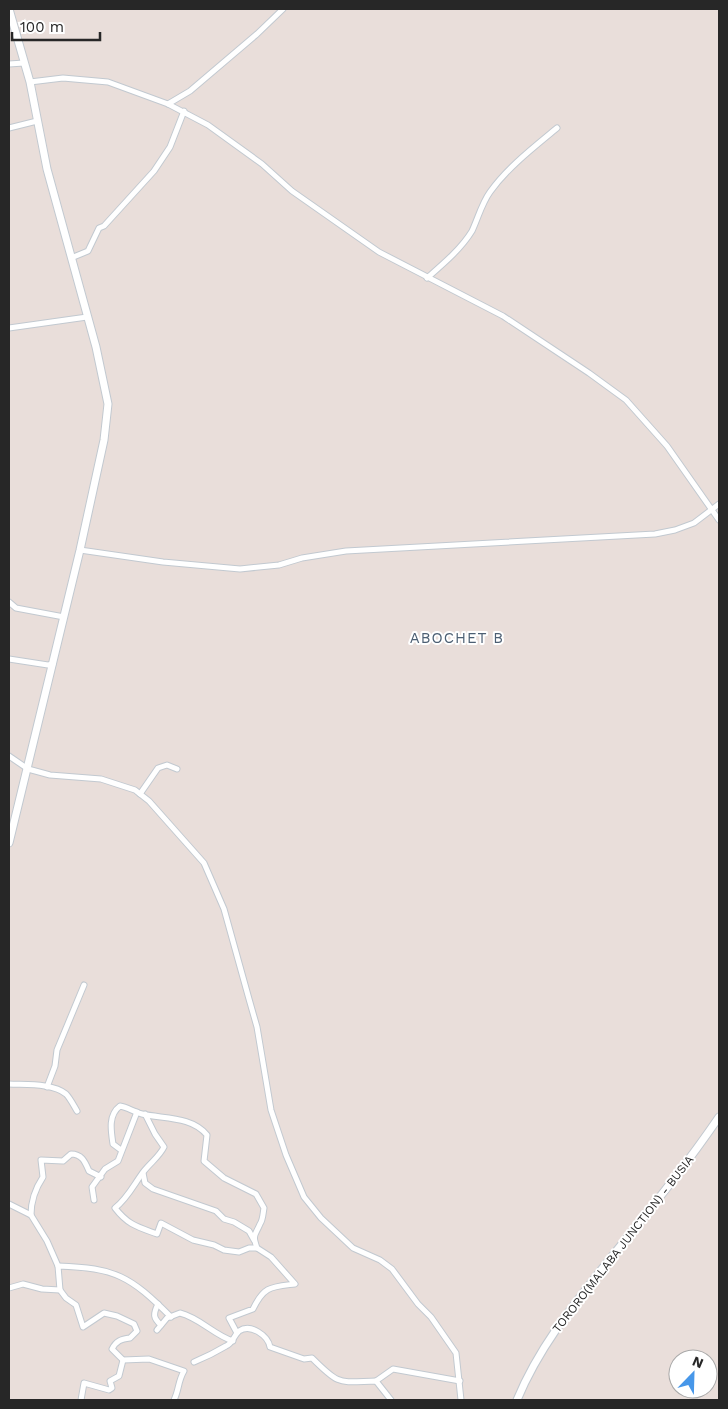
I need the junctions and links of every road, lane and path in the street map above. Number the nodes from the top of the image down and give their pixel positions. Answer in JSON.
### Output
{"nodes":[{"id":1,"x":9,"y":9,"type":"edge"},
{"id":2,"x":283,"y":9,"type":"edge"},
{"id":3,"x":9,"y":64,"type":"edge"},
{"id":4,"x":24,"y":64,"type":"junction"},
{"id":5,"x":30,"y":82,"type":"junction"},
{"id":6,"x":168,"y":104,"type":"junction"},
{"id":7,"x":184,"y":112,"type":"junction"},
{"id":8,"x":38,"y":121,"type":"junction"},
{"id":9,"x":9,"y":128,"type":"edge"},
{"id":10,"x":556,"y":128,"type":"dead end"},
{"id":11,"x":70,"y":258,"type":"junction"},
{"id":12,"x":427,"y":278,"type":"junction"},
{"id":13,"x":87,"y":316,"type":"junction"},
{"id":14,"x":9,"y":328,"type":"edge"},
{"id":15,"x":719,"y":504,"type":"edge"},
{"id":16,"x":712,"y":508,"type":"junction"},
{"id":17,"x":719,"y":520,"type":"edge"},
{"id":18,"x":80,"y":550,"type":"junction"},
{"id":19,"x":9,"y":602,"type":"edge"},
{"id":20,"x":64,"y":617,"type":"junction"},
{"id":21,"x":9,"y":659,"type":"edge"},
{"id":22,"x":53,"y":664,"type":"junction"},
{"id":23,"x":9,"y":756,"type":"edge"},
{"id":24,"x":28,"y":768,"type":"junction"},
{"id":25,"x":177,"y":769,"type":"dead end"},
{"id":26,"x":140,"y":794,"type":"junction"},
{"id":27,"x":9,"y":843,"type":"edge"},
{"id":28,"x":84,"y":986,"type":"dead end"},
{"id":29,"x":9,"y":1084,"type":"edge"},
{"id":30,"x":47,"y":1087,"type":"junction"},
{"id":31,"x":77,"y":1111,"type":"dead end"},
{"id":32,"x":137,"y":1112,"type":"junction"},
{"id":33,"x":145,"y":1114,"type":"junction"},
{"id":34,"x":719,"y":1117,"type":"edge"},
{"id":35,"x":121,"y":1150,"type":"junction"},
{"id":36,"x":143,"y":1173,"type":"junction"},
{"id":37,"x":101,"y":1177,"type":"junction"},
{"id":38,"x":94,"y":1200,"type":"dead end"},
{"id":39,"x":9,"y":1204,"type":"edge"},
{"id":40,"x":31,"y":1215,"type":"junction"},
{"id":41,"x":254,"y":1240,"type":"junction"},
{"id":42,"x":257,"y":1248,"type":"junction"},
{"id":43,"x":58,"y":1266,"type":"junction"},
{"id":44,"x":9,"y":1288,"type":"edge"},
{"id":45,"x":60,"y":1290,"type":"junction"},
{"id":46,"x":158,"y":1304,"type":"junction"},
{"id":47,"x":171,"y":1316,"type":"junction"},
{"id":48,"x":162,"y":1325,"type":"junction"},
{"id":49,"x":157,"y":1330,"type":"dead end"},
{"id":50,"x":237,"y":1333,"type":"junction"},
{"id":51,"x":233,"y":1341,"type":"junction"},
{"id":52,"x":122,"y":1360,"type":"junction"},
{"id":53,"x":194,"y":1362,"type":"dead end"},
{"id":54,"x":376,"y":1381,"type":"junction"},
{"id":55,"x":460,"y":1381,"type":"junction"},
{"id":56,"x":81,"y":1400,"type":"edge"},
{"id":57,"x":174,"y":1400,"type":"edge"},
{"id":58,"x":391,"y":1400,"type":"edge"},
{"id":59,"x":461,"y":1400,"type":"edge"},
{"id":60,"x":517,"y":1400,"type":"edge"}],
"edges":[{"from":1,"to":4,"type":"main road"},
{"from":2,"to":6,"type":"street"},
{"from":3,"to":4,"type":"street"},
{"from":4,"to":5,"type":"main road"},
{"from":5,"to":6,"type":"street"},
{"from":5,"to":8,"type":"main road"},
{"from":6,"to":7,"type":"street"},
{"from":7,"to":11,"type":"street"},
{"from":7,"to":12,"type":"street"},
{"from":8,"to":9,"type":"street"},
{"from":8,"to":11,"type":"main road"},
{"from":10,"to":12,"type":"street"},
{"from":11,"to":13,"type":"main road"},
{"from":12,"to":16,"type":"street"},
{"from":13,"to":14,"type":"street"},
{"from":13,"to":18,"type":"main road"},
{"from":15,"to":16,"type":"street"},
{"from":16,"to":17,"type":"street"},
{"from":16,"to":18,"type":"street"},
{"from":18,"to":20,"type":"main road"},
{"from":19,"to":20,"type":"street"},
{"from":20,"to":22,"type":"main road"},
{"from":21,"to":22,"type":"street"},
{"from":22,"to":24,"type":"main road"},
{"from":23,"to":24,"type":"street"},
{"from":24,"to":26,"type":"street"},
{"from":24,"to":27,"type":"main road"},
{"from":25,"to":26,"type":"street"},
{"from":26,"to":55,"type":"street"},
{"from":28,"to":30,"type":"street"},
{"from":29,"to":30,"type":"street"},
{"from":30,"to":31,"type":"street"},
{"from":32,"to":33,"type":"street"},
{"from":32,"to":35,"type":"street"},
{"from":32,"to":35,"type":"street"},
{"from":33,"to":36,"type":"street"},
{"from":33,"to":41,"type":"street"},
{"from":34,"to":60,"type":"main road","name":"TORORO(MALABA JUNCTION) - BUSIA"},
{"from":35,"to":37,"type":"street"},
{"from":36,"to":41,"type":"street"},
{"from":36,"to":42,"type":"street"},
{"from":37,"to":38,"type":"street"},
{"from":37,"to":40,"type":"street"},
{"from":39,"to":40,"type":"street"},
{"from":40,"to":43,"type":"street"},
{"from":41,"to":42,"type":"street"},
{"from":42,"to":50,"type":"street"},
{"from":43,"to":45,"type":"street"},
{"from":43,"to":46,"type":"street"},
{"from":44,"to":45,"type":"street"},
{"from":45,"to":52,"type":"street"},
{"from":46,"to":47,"type":"street"},
{"from":46,"to":48,"type":"street"},
{"from":47,"to":48,"type":"street"},
{"from":47,"to":51,"type":"street"},
{"from":48,"to":49,"type":"street"},
{"from":50,"to":51,"type":"street"},
{"from":50,"to":54,"type":"street"},
{"from":51,"to":53,"type":"street"},
{"from":52,"to":56,"type":"street"},
{"from":52,"to":57,"type":"street"},
{"from":54,"to":55,"type":"street"},
{"from":54,"to":58,"type":"street"},
{"from":55,"to":59,"type":"street"}]}
